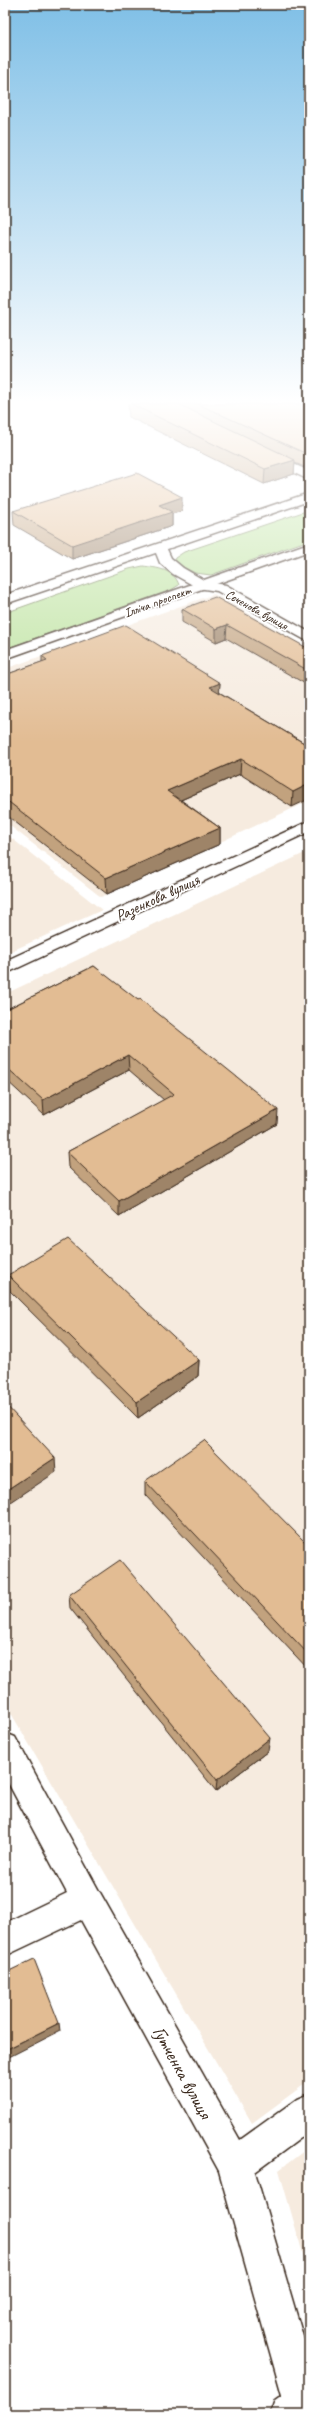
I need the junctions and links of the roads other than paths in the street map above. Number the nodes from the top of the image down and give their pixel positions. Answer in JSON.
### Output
{"nodes":[{"id":1,"x":251,"y":517,"type":"edge"},
{"id":2,"x":309,"y":547,"type":"edge"},
{"id":3,"x":160,"y":548,"type":"junction"},
{"id":4,"x":203,"y":585,"type":"junction"},
{"id":5,"x":5,"y":600,"type":"edge"},
{"id":6,"x":309,"y":638,"type":"edge"},
{"id":7,"x":5,"y":655,"type":"edge"},
{"id":8,"x":309,"y":826,"type":"edge"},
{"id":9,"x":5,"y":968,"type":"edge"},
{"id":10,"x":5,"y":1747,"type":"edge"},
{"id":11,"x":87,"y":1900,"type":"junction"},
{"id":12,"x":5,"y":1940,"type":"edge"},
{"id":13,"x":309,"y":2111,"type":"edge"},
{"id":14,"x":235,"y":2165,"type":"junction"},
{"id":15,"x":289,"y":2414,"type":"edge"}],
"edges":[{"from":1,"to":3,"type":"street"},
{"from":2,"to":4,"type":"street","name":"Ілліча проспект"},
{"from":3,"to":4,"type":"street"},
{"from":3,"to":5,"type":"street"},
{"from":4,"to":6,"type":"street","name":"Сєченова вулиця"},
{"from":4,"to":7,"type":"street","name":"Ілліча проспект"},
{"from":8,"to":9,"type":"street","name":"Разенкова вулиця"},
{"from":10,"to":11,"type":"street","name":"Гутченка вулиця"},
{"from":11,"to":12,"type":"street"},
{"from":11,"to":14,"type":"street","name":"Гутченка вулиця"},
{"from":13,"to":14,"type":"street"},
{"from":14,"to":15,"type":"street","name":"Гутченка вулиця"}]}
